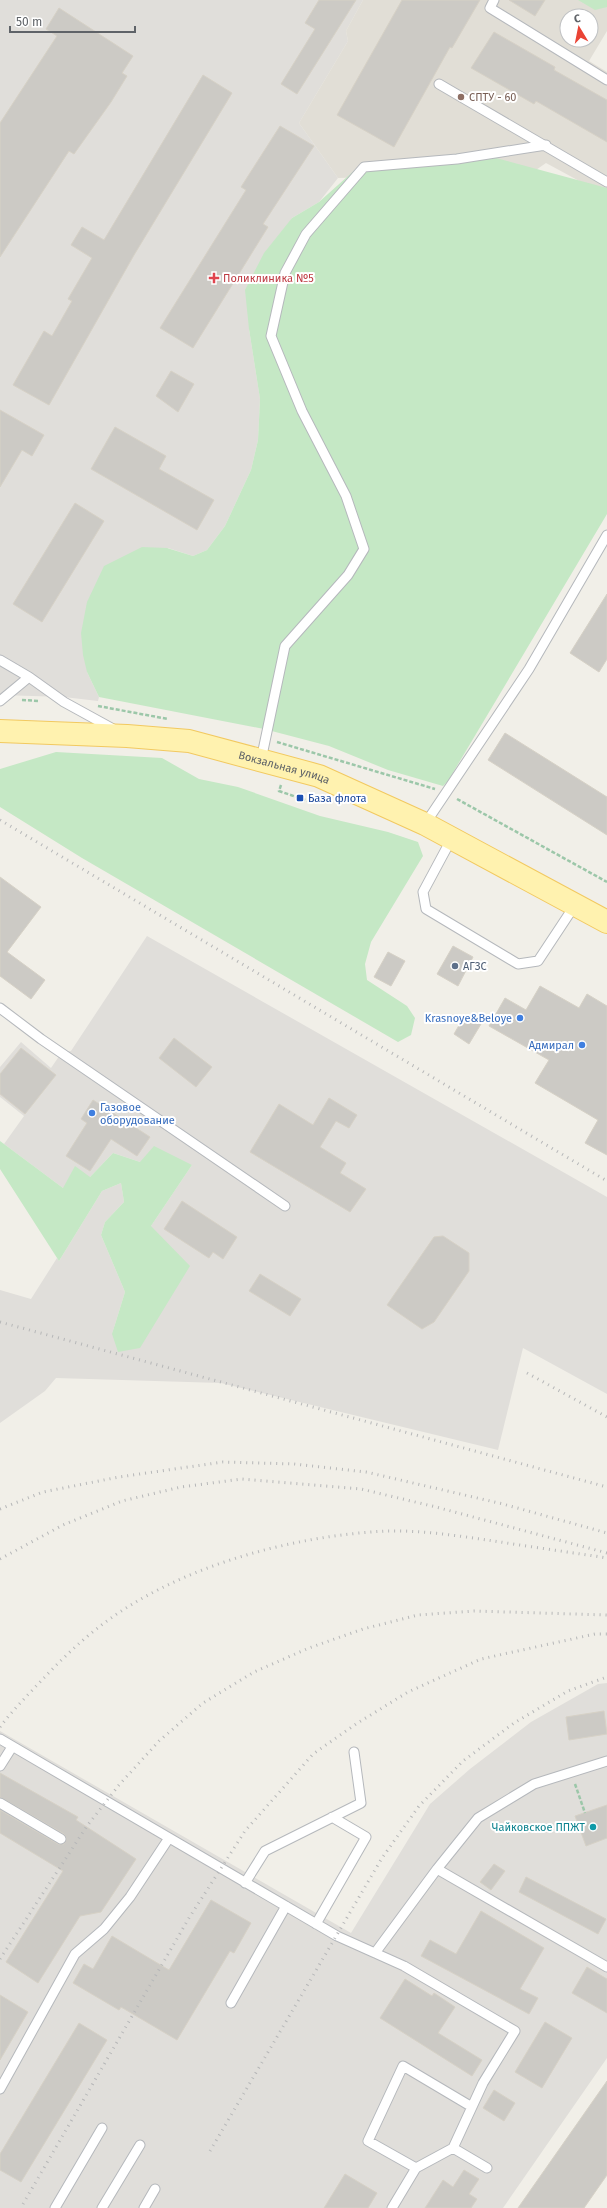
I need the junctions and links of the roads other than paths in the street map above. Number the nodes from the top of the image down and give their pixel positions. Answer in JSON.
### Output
{"nodes":[{"id":1,"x":494,"y":0,"type":"edge"},
{"id":2,"x":607,"y":80,"type":"edge"},
{"id":3,"x":439,"y":84,"type":"dead end"},
{"id":4,"x":546,"y":145,"type":"junction"},
{"id":5,"x":607,"y":182,"type":"edge"},
{"id":6,"x":607,"y":535,"type":"edge"},
{"id":7,"x":0,"y":660,"type":"edge"},
{"id":8,"x":29,"y":677,"type":"junction"},
{"id":9,"x":0,"y":701,"type":"edge"},
{"id":10,"x":0,"y":731,"type":"edge"},
{"id":11,"x":127,"y":736,"type":"junction"},
{"id":12,"x":261,"y":760,"type":"junction"},
{"id":13,"x":425,"y":824,"type":"junction"},
{"id":14,"x":452,"y":838,"type":"junction"},
{"id":15,"x":575,"y":905,"type":"junction"},
{"id":16,"x":607,"y":922,"type":"edge"},
{"id":17,"x":0,"y":1008,"type":"edge"},
{"id":18,"x":285,"y":1206,"type":"dead end"},
{"id":19,"x":0,"y":1739,"type":"edge"},
{"id":20,"x":12,"y":1747,"type":"junction"},
{"id":21,"x":354,"y":1752,"type":"dead end"},
{"id":22,"x":607,"y":1761,"type":"edge"},
{"id":23,"x":0,"y":1766,"type":"edge"},
{"id":24,"x":0,"y":1803,"type":"edge"},
{"id":25,"x":332,"y":1817,"type":"junction"},
{"id":26,"x":169,"y":1838,"type":"junction"},
{"id":27,"x":61,"y":1839,"type":"dead end"},
{"id":28,"x":437,"y":1869,"type":"junction"},
{"id":29,"x":245,"y":1883,"type":"junction"},
{"id":30,"x":286,"y":1906,"type":"junction"},
{"id":31,"x":316,"y":1924,"type":"junction"},
{"id":32,"x":375,"y":1953,"type":"junction"},
{"id":33,"x":607,"y":1967,"type":"edge"},
{"id":34,"x":231,"y":2003,"type":"dead end"},
{"id":35,"x":0,"y":2089,"type":"edge"},
{"id":36,"x":472,"y":2107,"type":"junction"},
{"id":37,"x":102,"y":2128,"type":"dead end"},
{"id":38,"x":140,"y":2145,"type":"dead end"},
{"id":39,"x":453,"y":2148,"type":"junction"},
{"id":40,"x":416,"y":2168,"type":"junction"},
{"id":41,"x":487,"y":2168,"type":"dead end"},
{"id":42,"x":155,"y":2189,"type":"dead end"},
{"id":43,"x":55,"y":2208,"type":"edge"},
{"id":44,"x":102,"y":2208,"type":"edge"},
{"id":45,"x":144,"y":2208,"type":"edge"},
{"id":46,"x":392,"y":2208,"type":"edge"}],
"edges":[{"from":1,"to":2,"type":"lane"},
{"from":3,"to":4,"type":"lane"},
{"from":4,"to":5,"type":"lane"},
{"from":4,"to":12,"type":"lane"},
{"from":6,"to":13,"type":"lane"},
{"from":7,"to":8,"type":"lane"},
{"from":8,"to":9,"type":"lane"},
{"from":8,"to":11,"type":"lane"},
{"from":10,"to":11,"type":"main road","name":"Вокзальная улица"},
{"from":11,"to":12,"type":"main road","name":"Вокзальная улица"},
{"from":12,"to":13,"type":"main road","name":"Вокзальная улица"},
{"from":13,"to":14,"type":"main road","name":"Вокзальная улица"},
{"from":14,"to":15,"type":"main road","name":"Вокзальная улица"},
{"from":14,"to":15,"type":"lane"},
{"from":15,"to":16,"type":"main road","name":"Вокзальная улица"},
{"from":17,"to":18,"type":"lane"},
{"from":19,"to":20,"type":"lane"},
{"from":20,"to":23,"type":"lane"},
{"from":20,"to":26,"type":"lane"},
{"from":21,"to":25,"type":"lane"},
{"from":22,"to":28,"type":"lane"},
{"from":24,"to":27,"type":"lane"},
{"from":25,"to":29,"type":"lane"},
{"from":25,"to":31,"type":"lane"},
{"from":26,"to":29,"type":"lane"},
{"from":26,"to":35,"type":"lane"},
{"from":28,"to":32,"type":"lane"},
{"from":28,"to":33,"type":"lane"},
{"from":29,"to":30,"type":"lane"},
{"from":30,"to":31,"type":"lane"},
{"from":30,"to":34,"type":"lane"},
{"from":31,"to":32,"type":"lane"},
{"from":32,"to":36,"type":"lane"},
{"from":36,"to":39,"type":"lane"},
{"from":36,"to":40,"type":"lane"},
{"from":37,"to":43,"type":"lane"},
{"from":38,"to":44,"type":"lane"},
{"from":39,"to":40,"type":"lane"},
{"from":39,"to":41,"type":"lane"},
{"from":40,"to":46,"type":"lane"},
{"from":42,"to":45,"type":"lane"}]}
